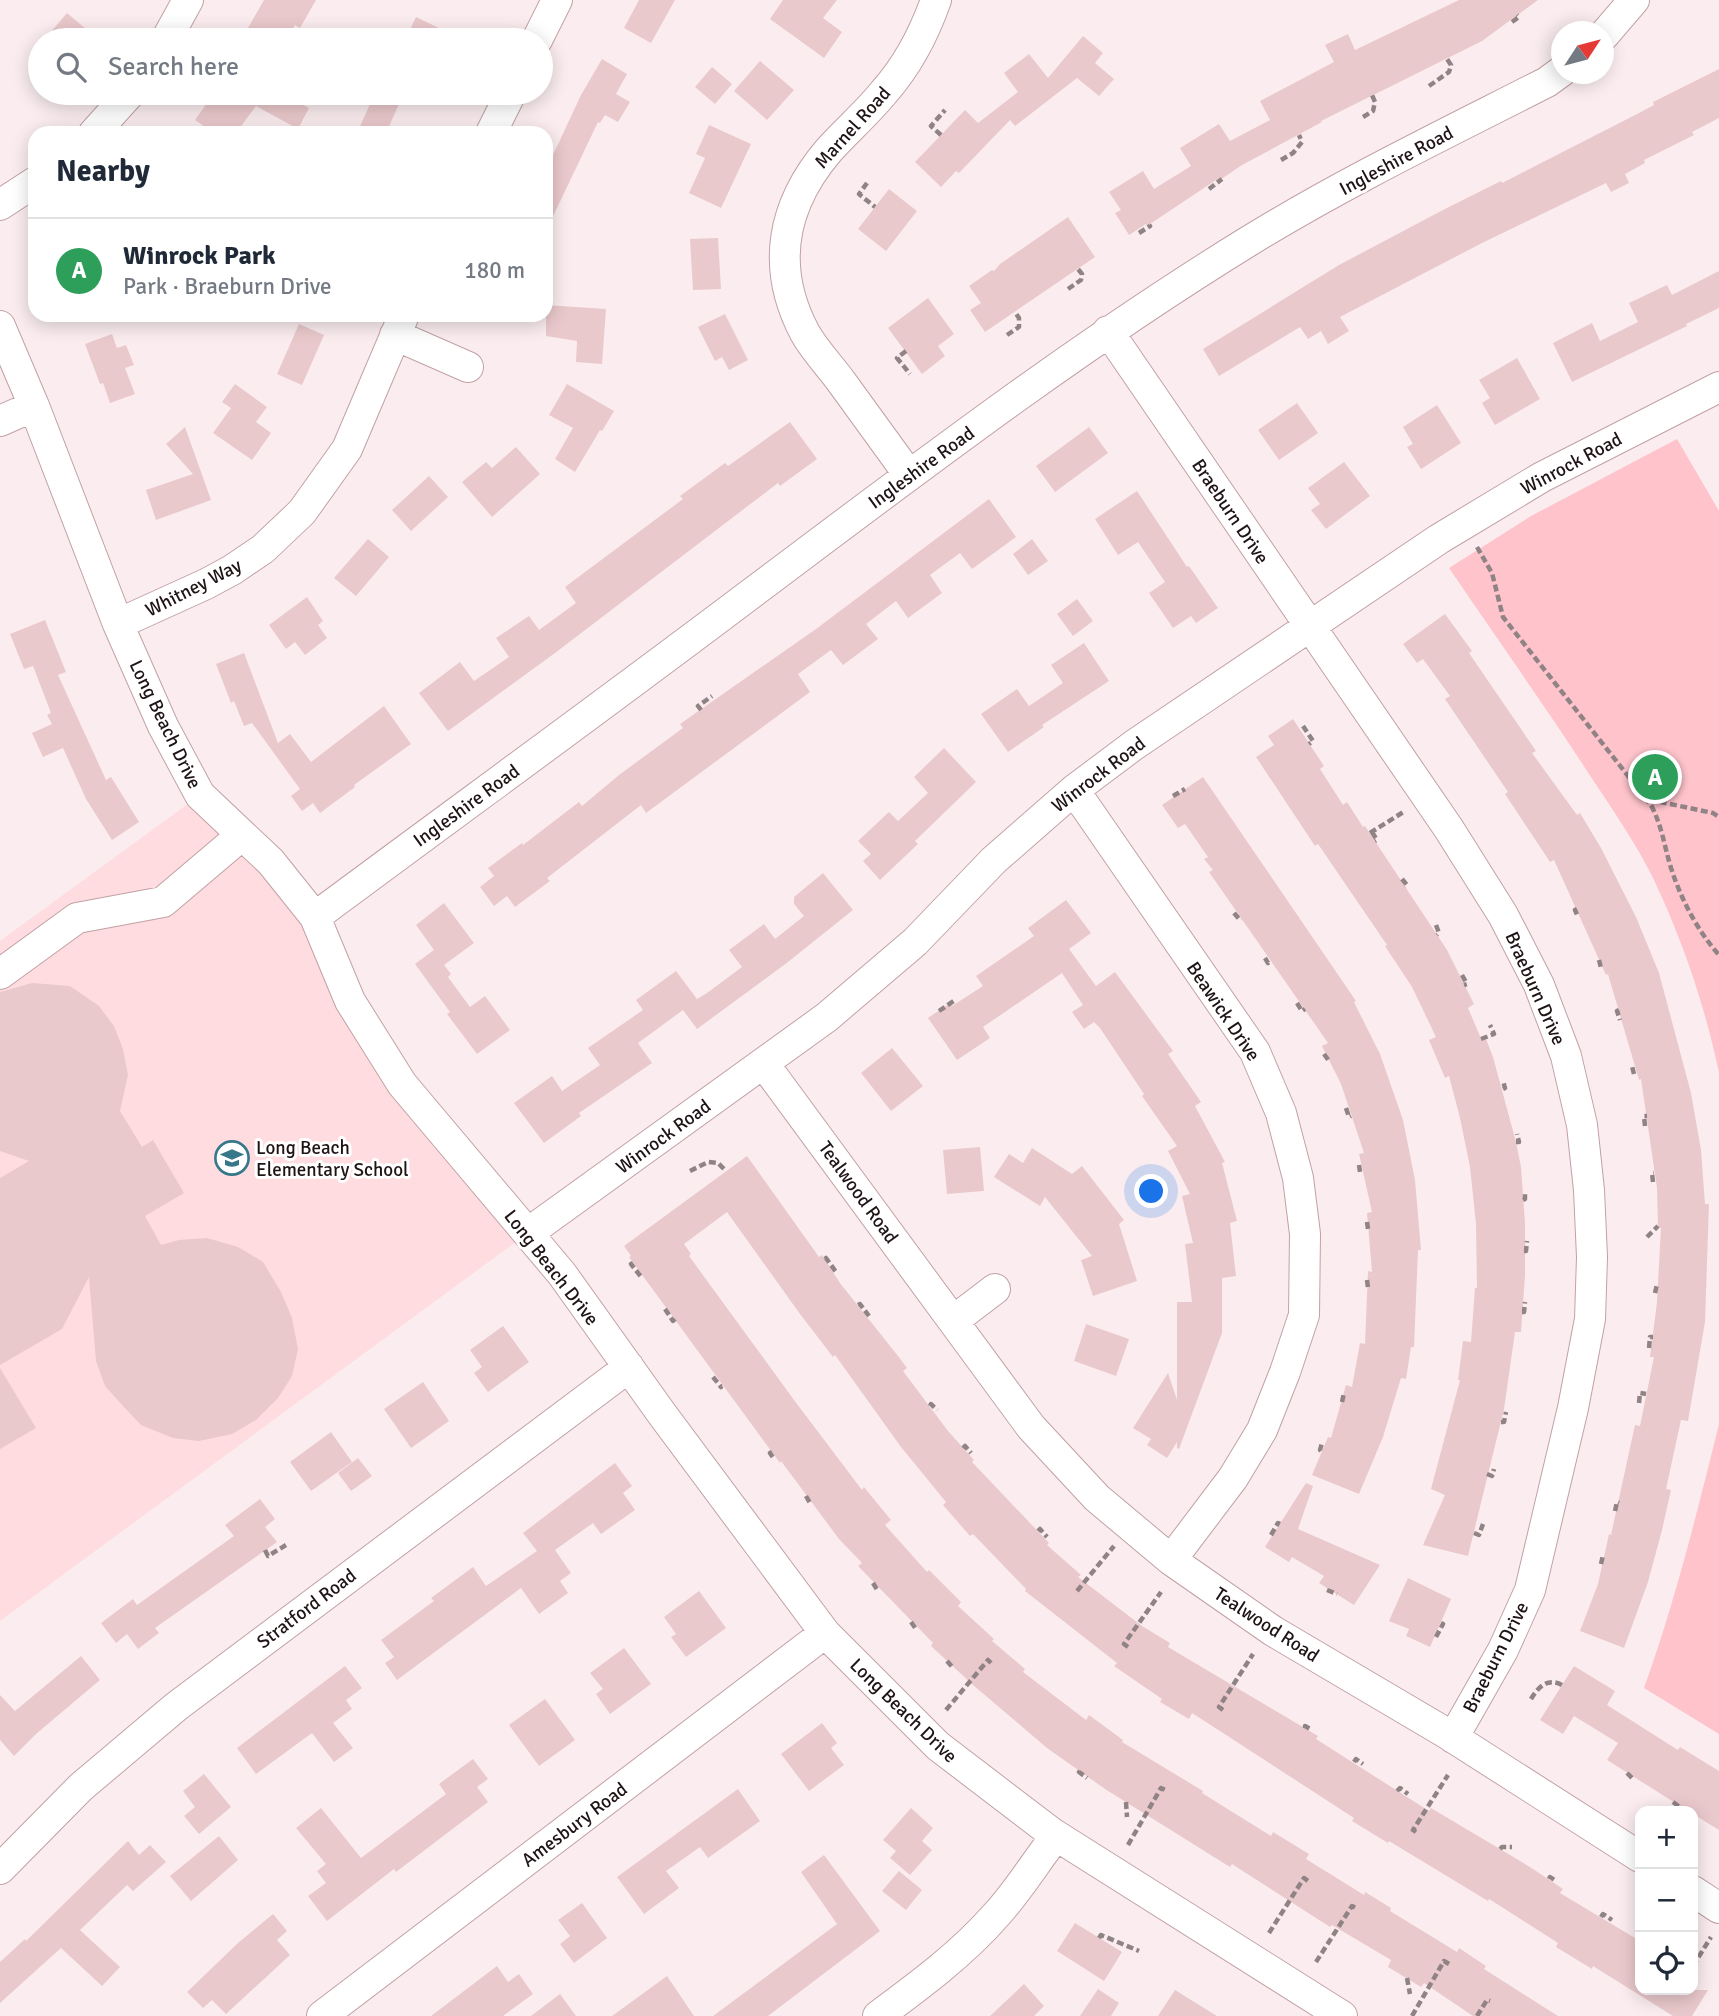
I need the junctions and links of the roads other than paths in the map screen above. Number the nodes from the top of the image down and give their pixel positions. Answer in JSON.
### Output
{"nodes":[{"id":1,"x":188,"y":0,"type":"edge"},
{"id":2,"x":557,"y":0,"type":"edge"},
{"id":3,"x":936,"y":0,"type":"edge"},
{"id":4,"x":1634,"y":0,"type":"edge"},
{"id":5,"x":1614,"y":23,"type":"edge"},
{"id":6,"x":173,"y":28,"type":"edge"},
{"id":7,"x":543,"y":28,"type":"edge"},
{"id":8,"x":1551,"y":79,"type":"edge"},
{"id":9,"x":119,"y":105,"type":"edge"},
{"id":10,"x":505,"y":105,"type":"edge"},
{"id":11,"x":100,"y":126,"type":"edge"},
{"id":12,"x":494,"y":126,"type":"edge"},
{"id":13,"x":28,"y":187,"type":"edge"},
{"id":14,"x":0,"y":205,"type":"edge"},
{"id":15,"x":400,"y":325,"type":"edge"},
{"id":16,"x":0,"y":326,"type":"edge"},
{"id":17,"x":1108,"y":331,"type":"junction"},
{"id":18,"x":468,"y":367,"type":"dead end"},
{"id":19,"x":1719,"y":387,"type":"edge"},
{"id":20,"x":34,"y":407,"type":"junction"},
{"id":21,"x":0,"y":421,"type":"edge"},
{"id":22,"x":909,"y":475,"type":"junction"},
{"id":23,"x":118,"y":624,"type":"junction"},
{"id":24,"x":1310,"y":628,"type":"junction"},
{"id":25,"x":1074,"y":790,"type":"junction"},
{"id":26,"x":242,"y":835,"type":"junction"},
{"id":27,"x":315,"y":917,"type":"junction"},
{"id":28,"x":0,"y":974,"type":"edge"},
{"id":29,"x":764,"y":1064,"type":"junction"},
{"id":30,"x":528,"y":1233,"type":"junction"},
{"id":31,"x":995,"y":1289,"type":"dead end"},
{"id":32,"x":953,"y":1321,"type":"junction"},
{"id":33,"x":629,"y":1367,"type":"junction"},
{"id":34,"x":1171,"y":1560,"type":"junction"},
{"id":35,"x":825,"y":1633,"type":"junction"},
{"id":36,"x":1453,"y":1738,"type":"junction"},
{"id":37,"x":1056,"y":1836,"type":"junction"},
{"id":38,"x":1635,"y":1854,"type":"edge"},
{"id":39,"x":0,"y":1869,"type":"edge"},
{"id":40,"x":1698,"y":1894,"type":"edge"},
{"id":41,"x":1719,"y":1908,"type":"edge"},
{"id":42,"x":1305,"y":2006,"type":"edge"},
{"id":43,"x":322,"y":2016,"type":"edge"},
{"id":44,"x":878,"y":2016,"type":"edge"},
{"id":45,"x":1342,"y":2016,"type":"edge"}],
"edges":[{"from":1,"to":6,"type":"street"},
{"from":2,"to":7,"type":"street"},
{"from":3,"to":22,"type":"street","name":"Marnel Road"},
{"from":4,"to":5,"type":"street"},
{"from":8,"to":17,"type":"street","name":"Ingleshire Road"},
{"from":9,"to":11,"type":"street"},
{"from":10,"to":12,"type":"street"},
{"from":13,"to":14,"type":"street"},
{"from":15,"to":18,"type":"street","name":"Whitney Way"},
{"from":15,"to":23,"type":"street","name":"Whitney Way"},
{"from":16,"to":20,"type":"street","name":"Long Beach Drive"},
{"from":17,"to":22,"type":"street","name":"Ingleshire Road"},
{"from":17,"to":24,"type":"street","name":"Braeburn Drive"},
{"from":19,"to":24,"type":"street","name":"Winrock Road"},
{"from":20,"to":21,"type":"street"},
{"from":20,"to":23,"type":"street","name":"Long Beach Drive"},
{"from":22,"to":27,"type":"street","name":"Ingleshire Road"},
{"from":23,"to":26,"type":"street","name":"Long Beach Drive"},
{"from":24,"to":25,"type":"street","name":"Winrock Road"},
{"from":24,"to":36,"type":"street","name":"Braeburn Drive"},
{"from":25,"to":29,"type":"street","name":"Winrock Road"},
{"from":25,"to":34,"type":"street","name":"Beawick Drive"},
{"from":26,"to":27,"type":"street","name":"Long Beach Drive"},
{"from":26,"to":28,"type":"street"},
{"from":27,"to":30,"type":"street","name":"Long Beach Drive"},
{"from":29,"to":30,"type":"street","name":"Winrock Road"},
{"from":29,"to":32,"type":"street","name":"Tealwood Road"},
{"from":30,"to":33,"type":"street","name":"Long Beach Drive"},
{"from":31,"to":32,"type":"street"},
{"from":32,"to":34,"type":"street","name":"Tealwood Road"},
{"from":33,"to":35,"type":"street","name":"Long Beach Drive"},
{"from":33,"to":39,"type":"street","name":"Stratford Road"},
{"from":34,"to":36,"type":"street","name":"Tealwood Road"},
{"from":35,"to":37,"type":"street","name":"Long Beach Drive"},
{"from":35,"to":43,"type":"street","name":"Amesbury Road"},
{"from":36,"to":38,"type":"street","name":"Tealwood Road"},
{"from":37,"to":42,"type":"street","name":"Long Beach Drive"},
{"from":37,"to":44,"type":"street"},
{"from":40,"to":41,"type":"street"},
{"from":42,"to":45,"type":"street","name":"Long Beach Drive"}]}
